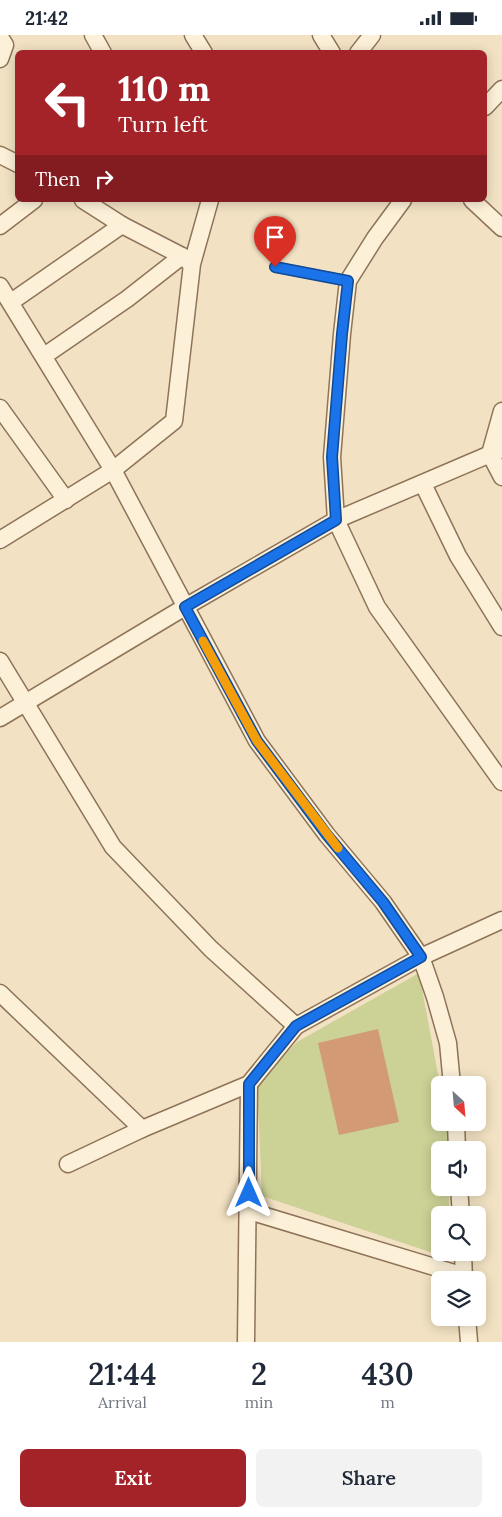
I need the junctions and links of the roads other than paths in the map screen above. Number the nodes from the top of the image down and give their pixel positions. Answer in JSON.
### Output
{"nodes":[{"id":1,"x":93,"y":35,"type":"edge"},
{"id":2,"x":193,"y":35,"type":"edge"},
{"id":3,"x":321,"y":35,"type":"edge"},
{"id":4,"x":372,"y":35,"type":"edge"},
{"id":5,"x":0,"y":37,"type":"edge"},
{"id":6,"x":101,"y":50,"type":"edge"},
{"id":7,"x":202,"y":50,"type":"edge"},
{"id":8,"x":330,"y":50,"type":"edge"},
{"id":9,"x":360,"y":50,"type":"edge"},
{"id":10,"x":0,"y":59,"type":"edge"},
{"id":11,"x":502,"y":89,"type":"edge"},
{"id":12,"x":487,"y":105,"type":"edge"},
{"id":13,"x":0,"y":155,"type":"edge"},
{"id":14,"x":15,"y":162,"type":"edge"},
{"id":15,"x":31,"y":202,"type":"edge"},
{"id":16,"x":86,"y":202,"type":"edge"},
{"id":17,"x":209,"y":202,"type":"edge"},
{"id":18,"x":401,"y":202,"type":"edge"},
{"id":19,"x":474,"y":202,"type":"edge"},
{"id":20,"x":0,"y":225,"type":"edge"},
{"id":21,"x":122,"y":225,"type":"junction"},
{"id":22,"x":502,"y":228,"type":"edge"},
{"id":23,"x":187,"y":260,"type":"junction"},
{"id":24,"x":275,"y":267,"type":"dead end"},
{"id":25,"x":348,"y":281,"type":"junction"},
{"id":26,"x":0,"y":286,"type":"edge"},
{"id":27,"x":11,"y":302,"type":"junction"},
{"id":28,"x":44,"y":356,"type":"junction"},
{"id":29,"x":0,"y":408,"type":"edge"},
{"id":30,"x":502,"y":411,"type":"edge"},
{"id":31,"x":496,"y":452,"type":"edge"},
{"id":32,"x":113,"y":470,"type":"junction"},
{"id":33,"x":502,"y":477,"type":"edge"},
{"id":34,"x":422,"y":484,"type":"junction"},
{"id":35,"x":66,"y":500,"type":"junction"},
{"id":36,"x":336,"y":520,"type":"junction"},
{"id":37,"x":0,"y":540,"type":"edge"},
{"id":38,"x":185,"y":607,"type":"junction"},
{"id":39,"x":502,"y":627,"type":"edge"},
{"id":40,"x":0,"y":661,"type":"edge"},
{"id":41,"x":26,"y":703,"type":"junction"},
{"id":42,"x":0,"y":718,"type":"edge"},
{"id":43,"x":502,"y":782,"type":"edge"},
{"id":44,"x":502,"y":920,"type":"edge"},
{"id":45,"x":421,"y":957,"type":"junction"},
{"id":46,"x":0,"y":993,"type":"edge"},
{"id":47,"x":296,"y":1026,"type":"junction"},
{"id":48,"x":451,"y":1076,"type":"edge"},
{"id":49,"x":249,"y":1084,"type":"junction"},
{"id":50,"x":142,"y":1129,"type":"junction"},
{"id":51,"x":68,"y":1164,"type":"dead end"},
{"id":52,"x":249,"y":1211,"type":"junction"},
{"id":53,"x":442,"y":1271,"type":"edge"},
{"id":54,"x":468,"y":1326,"type":"edge"},
{"id":55,"x":246,"y":1342,"type":"edge"},
{"id":56,"x":469,"y":1342,"type":"edge"}],
"edges":[{"from":1,"to":6,"type":"street"},
{"from":2,"to":7,"type":"street"},
{"from":3,"to":8,"type":"street"},
{"from":4,"to":9,"type":"street"},
{"from":5,"to":10,"type":"street"},
{"from":11,"to":12,"type":"street"},
{"from":13,"to":14,"type":"street"},
{"from":15,"to":20,"type":"street"},
{"from":16,"to":21,"type":"street"},
{"from":17,"to":23,"type":"street"},
{"from":18,"to":25,"type":"street"},
{"from":19,"to":22,"type":"street"},
{"from":21,"to":23,"type":"street"},
{"from":21,"to":27,"type":"street"},
{"from":23,"to":28,"type":"street"},
{"from":23,"to":32,"type":"street"},
{"from":24,"to":25,"type":"lane"},
{"from":25,"to":36,"type":"street"},
{"from":26,"to":27,"type":"street"},
{"from":27,"to":28,"type":"street"},
{"from":28,"to":32,"type":"street"},
{"from":29,"to":35,"type":"street"},
{"from":30,"to":31,"type":"street"},
{"from":31,"to":33,"type":"street"},
{"from":31,"to":34,"type":"street"},
{"from":32,"to":35,"type":"street"},
{"from":32,"to":38,"type":"street"},
{"from":34,"to":36,"type":"street"},
{"from":34,"to":39,"type":"street"},
{"from":35,"to":37,"type":"street"},
{"from":36,"to":38,"type":"street"},
{"from":36,"to":43,"type":"street"},
{"from":38,"to":41,"type":"street"},
{"from":38,"to":45,"type":"street"},
{"from":40,"to":41,"type":"street"},
{"from":41,"to":42,"type":"street"},
{"from":41,"to":47,"type":"street"},
{"from":44,"to":45,"type":"street"},
{"from":45,"to":47,"type":"street"},
{"from":45,"to":48,"type":"street"},
{"from":46,"to":50,"type":"street"},
{"from":47,"to":49,"type":"street"},
{"from":49,"to":50,"type":"street"},
{"from":49,"to":52,"type":"street"},
{"from":50,"to":51,"type":"street"},
{"from":52,"to":53,"type":"street"},
{"from":52,"to":55,"type":"street"},
{"from":54,"to":56,"type":"street"}]}
